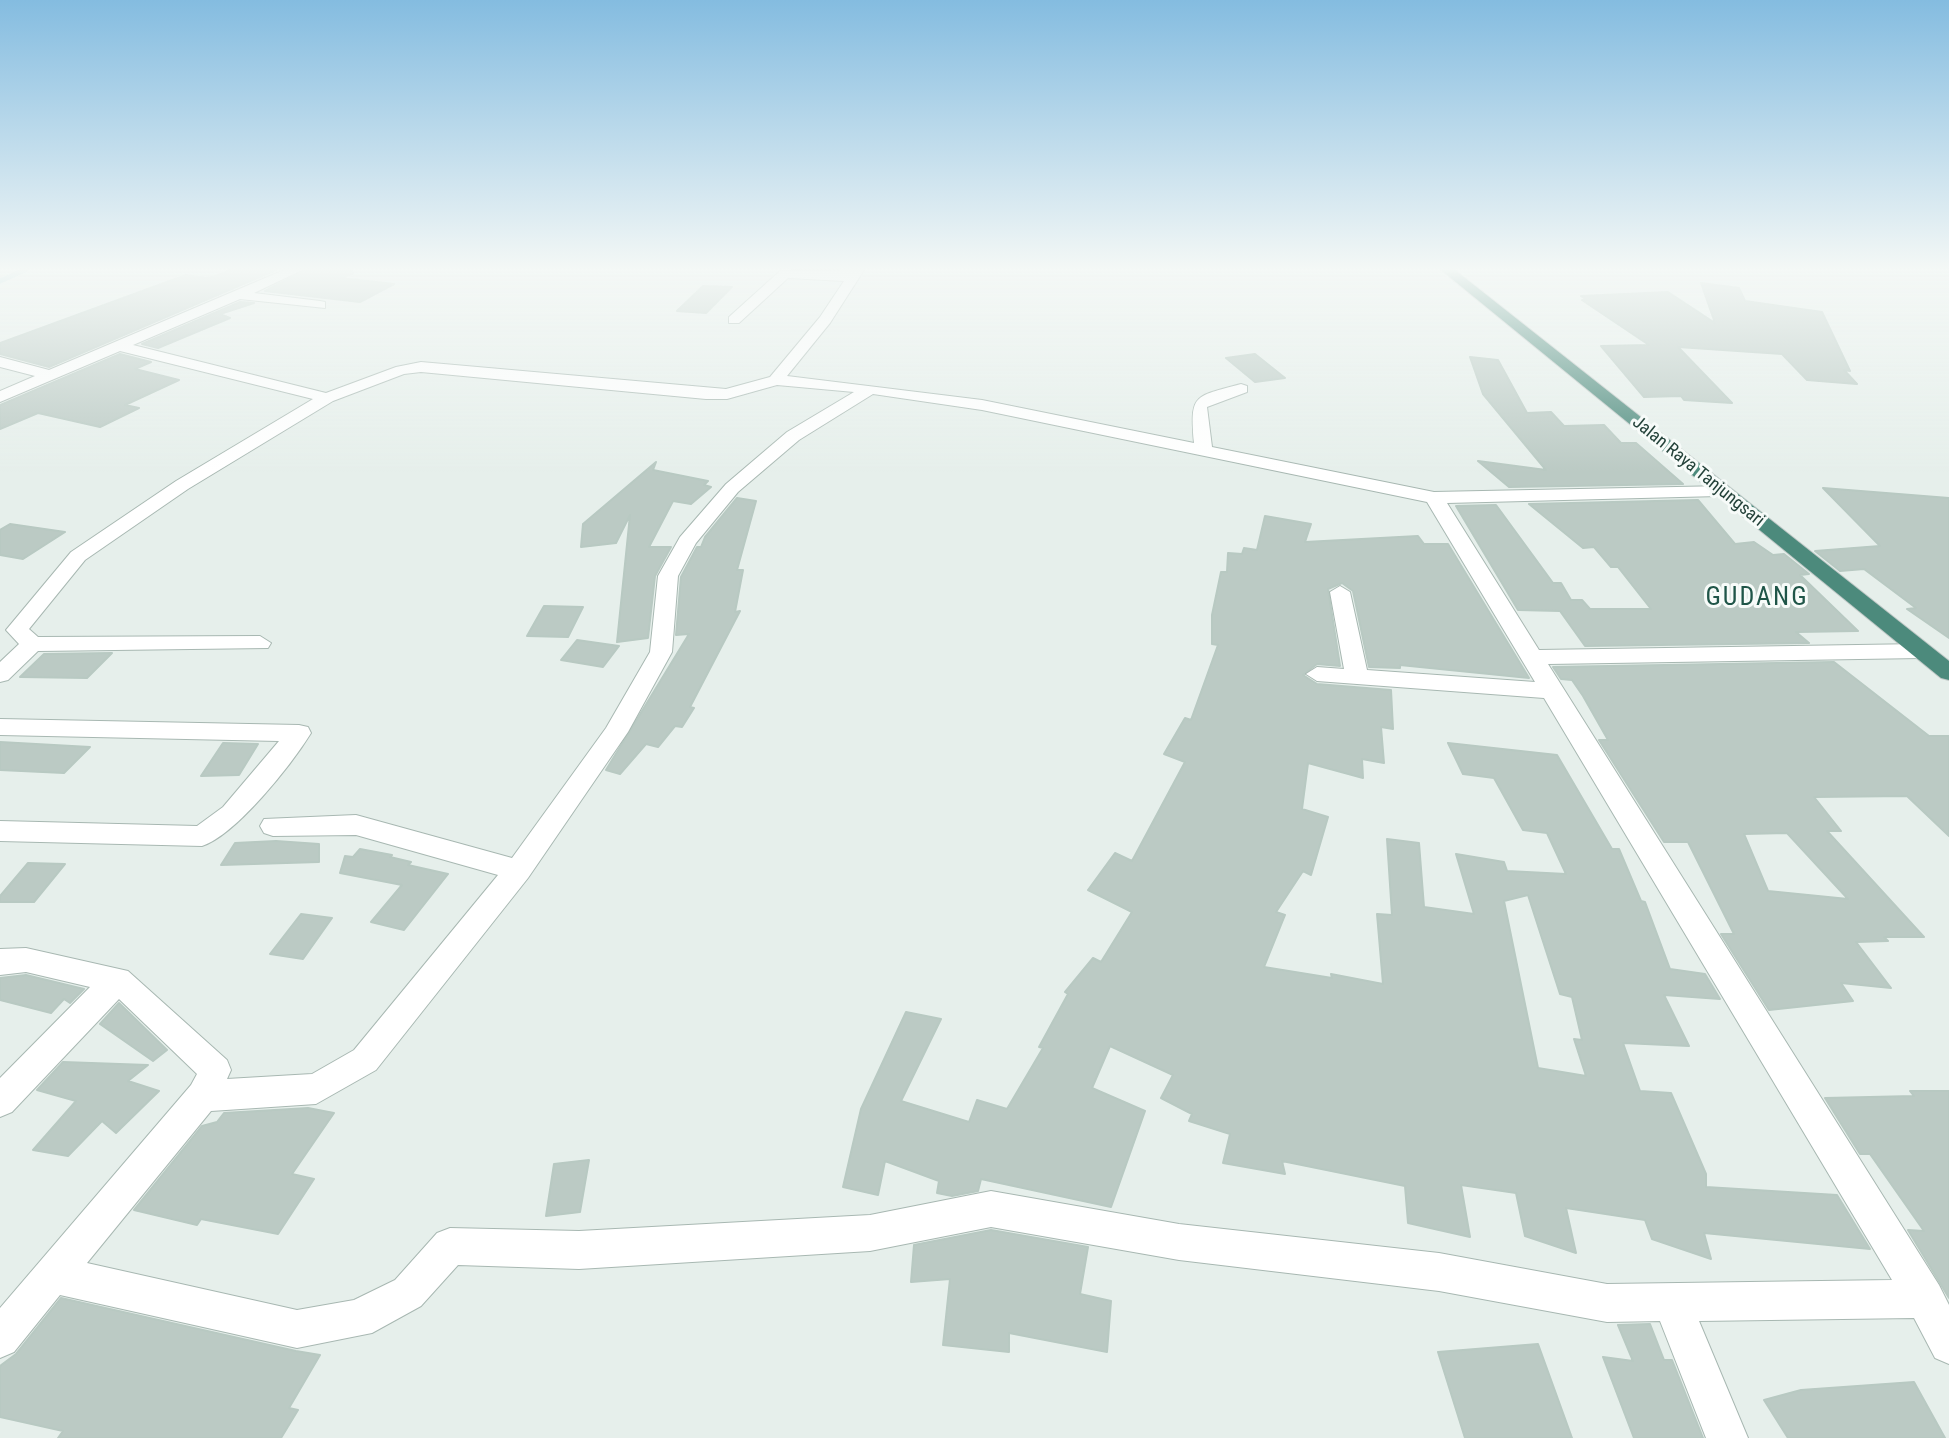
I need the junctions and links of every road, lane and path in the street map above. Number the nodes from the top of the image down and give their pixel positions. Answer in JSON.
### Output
{"nodes":[{"id":1,"x":145,"y":337,"type":"edge"},
{"id":2,"x":811,"y":337,"type":"edge"},
{"id":3,"x":1530,"y":337,"type":"edge"},
{"id":4,"x":122,"y":347,"type":"junction"},
{"id":5,"x":0,"y":362,"type":"edge"},
{"id":6,"x":52,"y":376,"type":"junction"},
{"id":7,"x":776,"y":380,"type":"junction"},
{"id":8,"x":870,"y":389,"type":"junction"},
{"id":9,"x":1241,"y":389,"type":"dead end"},
{"id":10,"x":19,"y":390,"type":"junction"},
{"id":11,"x":46,"y":396,"type":"dead end"},
{"id":12,"x":0,"y":397,"type":"edge"},
{"id":13,"x":327,"y":398,"type":"junction"},
{"id":14,"x":1204,"y":452,"type":"junction"},
{"id":15,"x":1719,"y":490,"type":"junction"},
{"id":16,"x":1434,"y":498,"type":"junction"},
{"id":17,"x":1340,"y":592,"type":"dead end"},
{"id":18,"x":16,"y":638,"type":"edge"},
{"id":19,"x":260,"y":643,"type":"dead end"},
{"id":20,"x":1921,"y":651,"type":"junction"},
{"id":21,"x":1534,"y":657,"type":"junction"},
{"id":22,"x":1949,"y":673,"type":"edge"},
{"id":23,"x":1317,"y":674,"type":"dead end"},
{"id":24,"x":0,"y":675,"type":"edge"},
{"id":25,"x":1357,"y":677,"type":"junction"},
{"id":26,"x":1555,"y":691,"type":"junction"},
{"id":27,"x":0,"y":727,"type":"edge"},
{"id":28,"x":273,"y":826,"type":"dead end"},
{"id":29,"x":0,"y":831,"type":"edge"},
{"id":30,"x":518,"y":870,"type":"junction"},
{"id":31,"x":0,"y":962,"type":"edge"},
{"id":32,"x":117,"y":980,"type":"junction"},
{"id":33,"x":203,"y":1096,"type":"junction"},
{"id":34,"x":0,"y":1101,"type":"edge"},
{"id":35,"x":55,"y":1275,"type":"junction"},
{"id":36,"x":1925,"y":1299,"type":"junction"},
{"id":37,"x":1672,"y":1303,"type":"junction"},
{"id":38,"x":0,"y":1338,"type":"edge"},
{"id":39,"x":1949,"y":1344,"type":"edge"},
{"id":40,"x":1727,"y":1438,"type":"edge"}],
"edges":[{"from":1,"to":4,"type":"street"},
{"from":2,"to":7,"type":"street"},
{"from":3,"to":15,"type":"highway","name":"Jalan Raya Tanjungsari"},
{"from":4,"to":6,"type":"street"},
{"from":4,"to":13,"type":"street"},
{"from":5,"to":6,"type":"street"},
{"from":6,"to":10,"type":"street"},
{"from":7,"to":8,"type":"street"},
{"from":7,"to":13,"type":"street"},
{"from":8,"to":14,"type":"street"},
{"from":8,"to":30,"type":"street"},
{"from":9,"to":14,"type":"street"},
{"from":10,"to":11,"type":"street"},
{"from":10,"to":12,"type":"street"},
{"from":13,"to":18,"type":"street"},
{"from":14,"to":16,"type":"street"},
{"from":15,"to":16,"type":"street"},
{"from":15,"to":20,"type":"highway","name":"Jalan Raya Tanjungsari"},
{"from":16,"to":21,"type":"street"},
{"from":17,"to":25,"type":"street"},
{"from":18,"to":19,"type":"street"},
{"from":18,"to":24,"type":"street"},
{"from":20,"to":21,"type":"street"},
{"from":20,"to":22,"type":"highway","name":"Jalan Raya Tanjungsari"},
{"from":21,"to":26,"type":"street"},
{"from":23,"to":25,"type":"street"},
{"from":25,"to":26,"type":"street"},
{"from":26,"to":36,"type":"street"},
{"from":27,"to":29,"type":"street"},
{"from":28,"to":30,"type":"street"},
{"from":30,"to":33,"type":"street"},
{"from":31,"to":32,"type":"street"},
{"from":32,"to":33,"type":"street"},
{"from":32,"to":34,"type":"street"},
{"from":33,"to":35,"type":"street"},
{"from":35,"to":37,"type":"street"},
{"from":35,"to":38,"type":"street"},
{"from":36,"to":37,"type":"street"},
{"from":36,"to":39,"type":"street"},
{"from":37,"to":40,"type":"street"}]}
